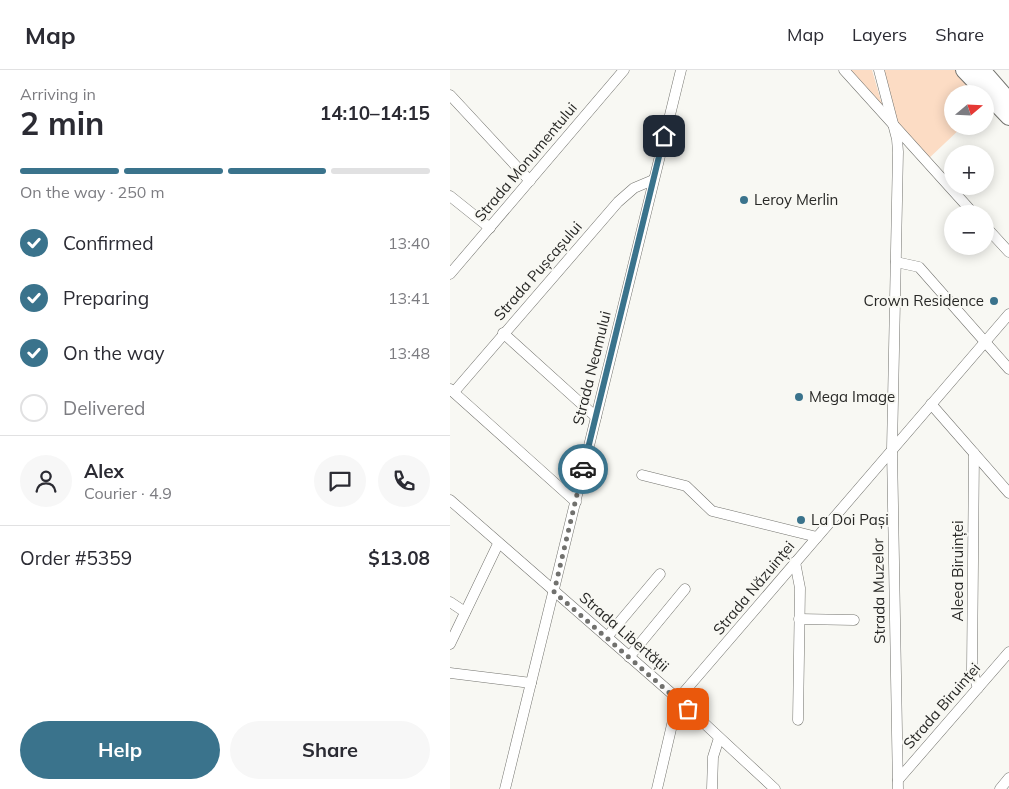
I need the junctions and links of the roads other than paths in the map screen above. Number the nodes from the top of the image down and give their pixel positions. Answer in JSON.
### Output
{"nodes":[{"id":1,"x":624,"y":70,"type":"edge"},
{"id":2,"x":682,"y":70,"type":"edge"},
{"id":3,"x":844,"y":70,"type":"edge"},
{"id":4,"x":872,"y":70,"type":"edge"},
{"id":5,"x":878,"y":70,"type":"edge"},
{"id":6,"x":964,"y":70,"type":"edge"},
{"id":7,"x":974,"y":70,"type":"edge"},
{"id":8,"x":982,"y":70,"type":"edge"},
{"id":9,"x":450,"y":95,"type":"edge"},
{"id":10,"x":1009,"y":101,"type":"edge"},
{"id":11,"x":1009,"y":109,"type":"edge"},
{"id":12,"x":1009,"y":117,"type":"edge"},
{"id":13,"x":893,"y":123,"type":"junction"},
{"id":14,"x":653,"y":180,"type":"junction"},
{"id":15,"x":530,"y":181,"type":"junction"},
{"id":16,"x":450,"y":196,"type":"edge"},
{"id":17,"x":966,"y":205,"type":"edge"},
{"id":18,"x":490,"y":228,"type":"junction"},
{"id":19,"x":994,"y":236,"type":"edge"},
{"id":20,"x":1009,"y":252,"type":"edge"},
{"id":21,"x":454,"y":261,"type":"edge"},
{"id":22,"x":896,"y":262,"type":"junction"},
{"id":23,"x":450,"y":274,"type":"edge"},
{"id":24,"x":1009,"y":314,"type":"edge"},
{"id":25,"x":503,"y":334,"type":"junction"},
{"id":26,"x":985,"y":341,"type":"junction"},
{"id":27,"x":1009,"y":369,"type":"edge"},
{"id":28,"x":452,"y":390,"type":"edge"},
{"id":29,"x":931,"y":404,"type":"junction"},
{"id":30,"x":596,"y":417,"type":"junction"},
{"id":31,"x":892,"y":449,"type":"junction"},
{"id":32,"x":974,"y":453,"type":"junction"},
{"id":33,"x":642,"y":475,"type":"dead end"},
{"id":34,"x":1009,"y":493,"type":"edge"},
{"id":35,"x":450,"y":500,"type":"edge"},
{"id":36,"x":576,"y":502,"type":"junction"},
{"id":37,"x":817,"y":537,"type":"junction"},
{"id":38,"x":498,"y":544,"type":"junction"},
{"id":39,"x":795,"y":562,"type":"junction"},
{"id":40,"x":660,"y":574,"type":"dead end"},
{"id":41,"x":685,"y":589,"type":"dead end"},
{"id":42,"x":554,"y":592,"type":"junction"},
{"id":43,"x":450,"y":602,"type":"edge"},
{"id":44,"x":465,"y":612,"type":"junction"},
{"id":45,"x":799,"y":619,"type":"junction"},
{"id":46,"x":854,"y":620,"type":"dead end"},
{"id":47,"x":607,"y":637,"type":"junction"},
{"id":48,"x":450,"y":644,"type":"edge"},
{"id":49,"x":1009,"y":652,"type":"edge"},
{"id":50,"x":629,"y":657,"type":"junction"},
{"id":51,"x":450,"y":672,"type":"edge"},
{"id":52,"x":531,"y":684,"type":"junction"},
{"id":53,"x":978,"y":688,"type":"junction"},
{"id":54,"x":678,"y":699,"type":"junction"},
{"id":55,"x":798,"y":720,"type":"dead end"},
{"id":56,"x":719,"y":738,"type":"junction"},
{"id":57,"x":1009,"y":778,"type":"edge"},
{"id":58,"x":898,"y":784,"type":"edge"},
{"id":59,"x":505,"y":789,"type":"edge"},
{"id":60,"x":657,"y":789,"type":"edge"},
{"id":61,"x":712,"y":789,"type":"edge"},
{"id":62,"x":775,"y":789,"type":"edge"},
{"id":63,"x":1000,"y":789,"type":"edge"}],
"edges":[{"from":1,"to":15,"type":"street","name":"Strada Monumentului"},
{"from":2,"to":14,"type":"street","name":"Strada Neamului"},
{"from":3,"to":13,"type":"street"},
{"from":4,"to":13,"type":"street"},
{"from":5,"to":13,"type":"street"},
{"from":6,"to":12,"type":"main road"},
{"from":7,"to":11,"type":"main road"},
{"from":8,"to":10,"type":"main road"},
{"from":9,"to":15,"type":"street"},
{"from":13,"to":17,"type":"street"},
{"from":13,"to":22,"type":"street","name":"Strada Muzelor"},
{"from":14,"to":25,"type":"street","name":"Strada Pușcașului"},
{"from":14,"to":30,"type":"street","name":"Strada Neamului"},
{"from":15,"to":18,"type":"street","name":"Strada Monumentului"},
{"from":16,"to":18,"type":"street"},
{"from":18,"to":21,"type":"street","name":"Strada Monumentului"},
{"from":19,"to":20,"type":"street"},
{"from":21,"to":23,"type":"street","name":"Strada Monumentului"},
{"from":22,"to":26,"type":"street"},
{"from":22,"to":31,"type":"street","name":"Strada Muzelor"},
{"from":24,"to":26,"type":"street","name":"Strada Năzuinței"},
{"from":25,"to":28,"type":"street","name":"Strada Pușcașului"},
{"from":25,"to":30,"type":"street"},
{"from":26,"to":27,"type":"street"},
{"from":26,"to":29,"type":"street","name":"Strada Năzuinței"},
{"from":28,"to":36,"type":"street"},
{"from":29,"to":31,"type":"street","name":"Strada Năzuinței"},
{"from":29,"to":32,"type":"street"},
{"from":30,"to":36,"type":"street","name":"Strada Neamului"},
{"from":31,"to":37,"type":"street","name":"Strada Năzuinței"},
{"from":31,"to":58,"type":"street","name":"Strada Muzelor"},
{"from":32,"to":34,"type":"street"},
{"from":32,"to":53,"type":"street","name":"Aleea Biruinței"},
{"from":33,"to":37,"type":"street"},
{"from":35,"to":38,"type":"street","name":"Strada Libertății"},
{"from":36,"to":42,"type":"street","name":"Strada Neamului"},
{"from":37,"to":39,"type":"street","name":"Strada Năzuinței"},
{"from":38,"to":42,"type":"street","name":"Strada Libertății"},
{"from":38,"to":44,"type":"street"},
{"from":39,"to":45,"type":"street"},
{"from":39,"to":54,"type":"street","name":"Strada Năzuinței"},
{"from":40,"to":47,"type":"street"},
{"from":41,"to":50,"type":"street"},
{"from":42,"to":47,"type":"street","name":"Strada Libertății"},
{"from":42,"to":52,"type":"street","name":"Strada Neamului"},
{"from":43,"to":44,"type":"street"},
{"from":44,"to":48,"type":"street"},
{"from":45,"to":46,"type":"street"},
{"from":45,"to":55,"type":"street"},
{"from":47,"to":50,"type":"street","name":"Strada Libertății"},
{"from":49,"to":53,"type":"street","name":"Strada Biruinței"},
{"from":50,"to":54,"type":"street","name":"Strada Libertății"},
{"from":51,"to":52,"type":"street"},
{"from":52,"to":59,"type":"street","name":"Strada Neamului"},
{"from":53,"to":58,"type":"street","name":"Strada Biruinței"},
{"from":54,"to":56,"type":"street","name":"Strada Libertății"},
{"from":54,"to":60,"type":"street"},
{"from":56,"to":61,"type":"street"},
{"from":56,"to":62,"type":"street","name":"Strada Libertății"},
{"from":57,"to":63,"type":"street"}]}
